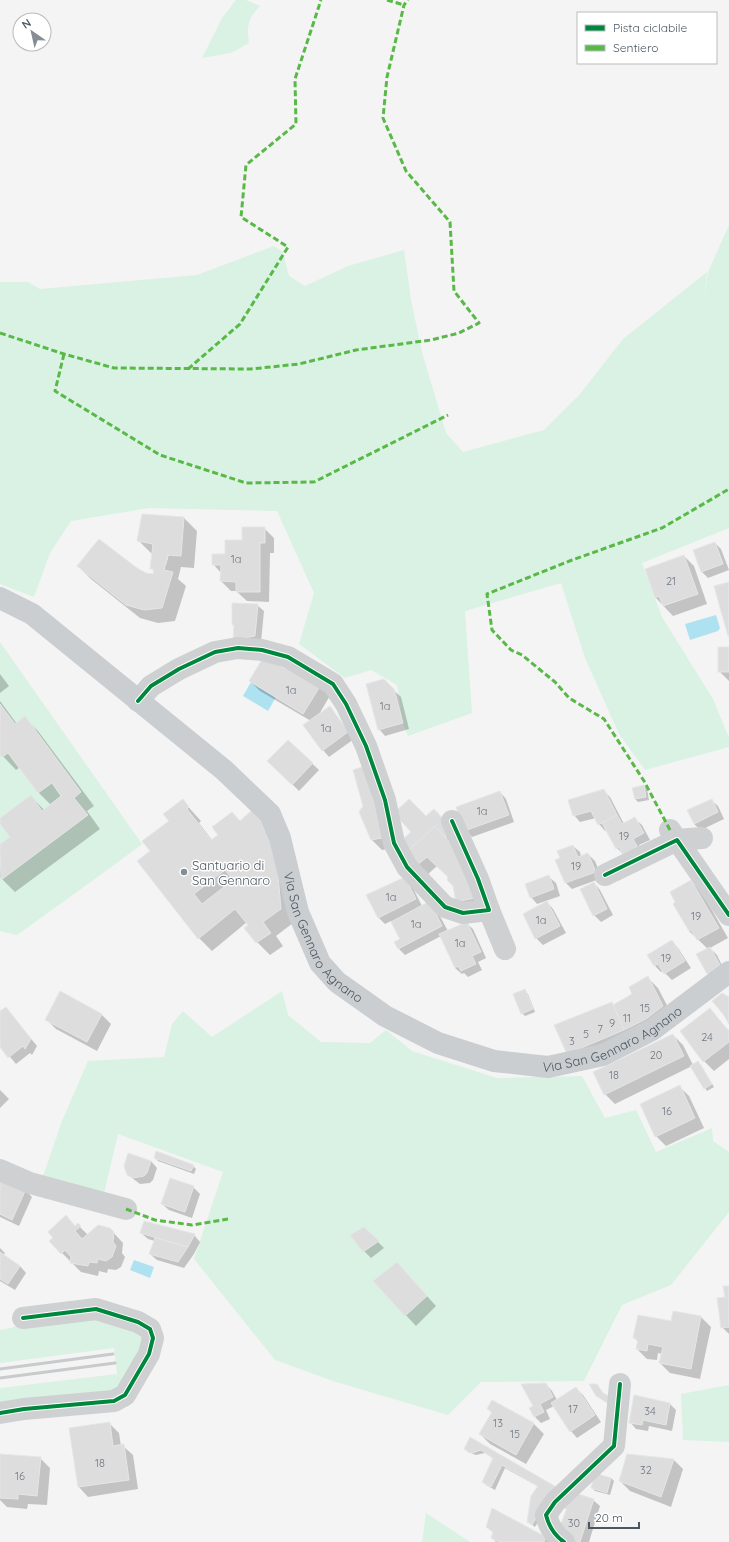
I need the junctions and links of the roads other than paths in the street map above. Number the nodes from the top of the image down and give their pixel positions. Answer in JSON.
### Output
{"nodes":[{"id":1,"x":0,"y":598,"type":"edge"},
{"id":2,"x":138,"y":701,"type":"junction"},
{"id":3,"x":452,"y":821,"type":"dead end"},
{"id":4,"x":674,"y":835,"type":"junction"},
{"id":5,"x":702,"y":838,"type":"dead end"},
{"id":6,"x":605,"y":875,"type":"dead end"},
{"id":7,"x":489,"y":910,"type":"junction"},
{"id":8,"x":729,"y":915,"type":"edge"},
{"id":9,"x":505,"y":949,"type":"dead end"},
{"id":10,"x":729,"y":972,"type":"edge"},
{"id":11,"x":0,"y":1170,"type":"edge"},
{"id":12,"x":126,"y":1209,"type":"dead end"},
{"id":13,"x":23,"y":1318,"type":"dead end"},
{"id":14,"x":620,"y":1384,"type":"dead end"},
{"id":15,"x":0,"y":1413,"type":"edge"},
{"id":16,"x":564,"y":1542,"type":"edge"}],
"edges":[{"from":1,"to":2,"type":"main road","name":"Via San Gennaro Agnano"},
{"from":2,"to":7,"type":"street"},
{"from":2,"to":10,"type":"main road","name":"Via San Gennaro Agnano"},
{"from":3,"to":7,"type":"street"},
{"from":4,"to":5,"type":"street"},
{"from":4,"to":6,"type":"street"},
{"from":4,"to":8,"type":"street"},
{"from":7,"to":9,"type":"street"},
{"from":11,"to":12,"type":"street"},
{"from":13,"to":15,"type":"street"},
{"from":14,"to":16,"type":"street"}]}
